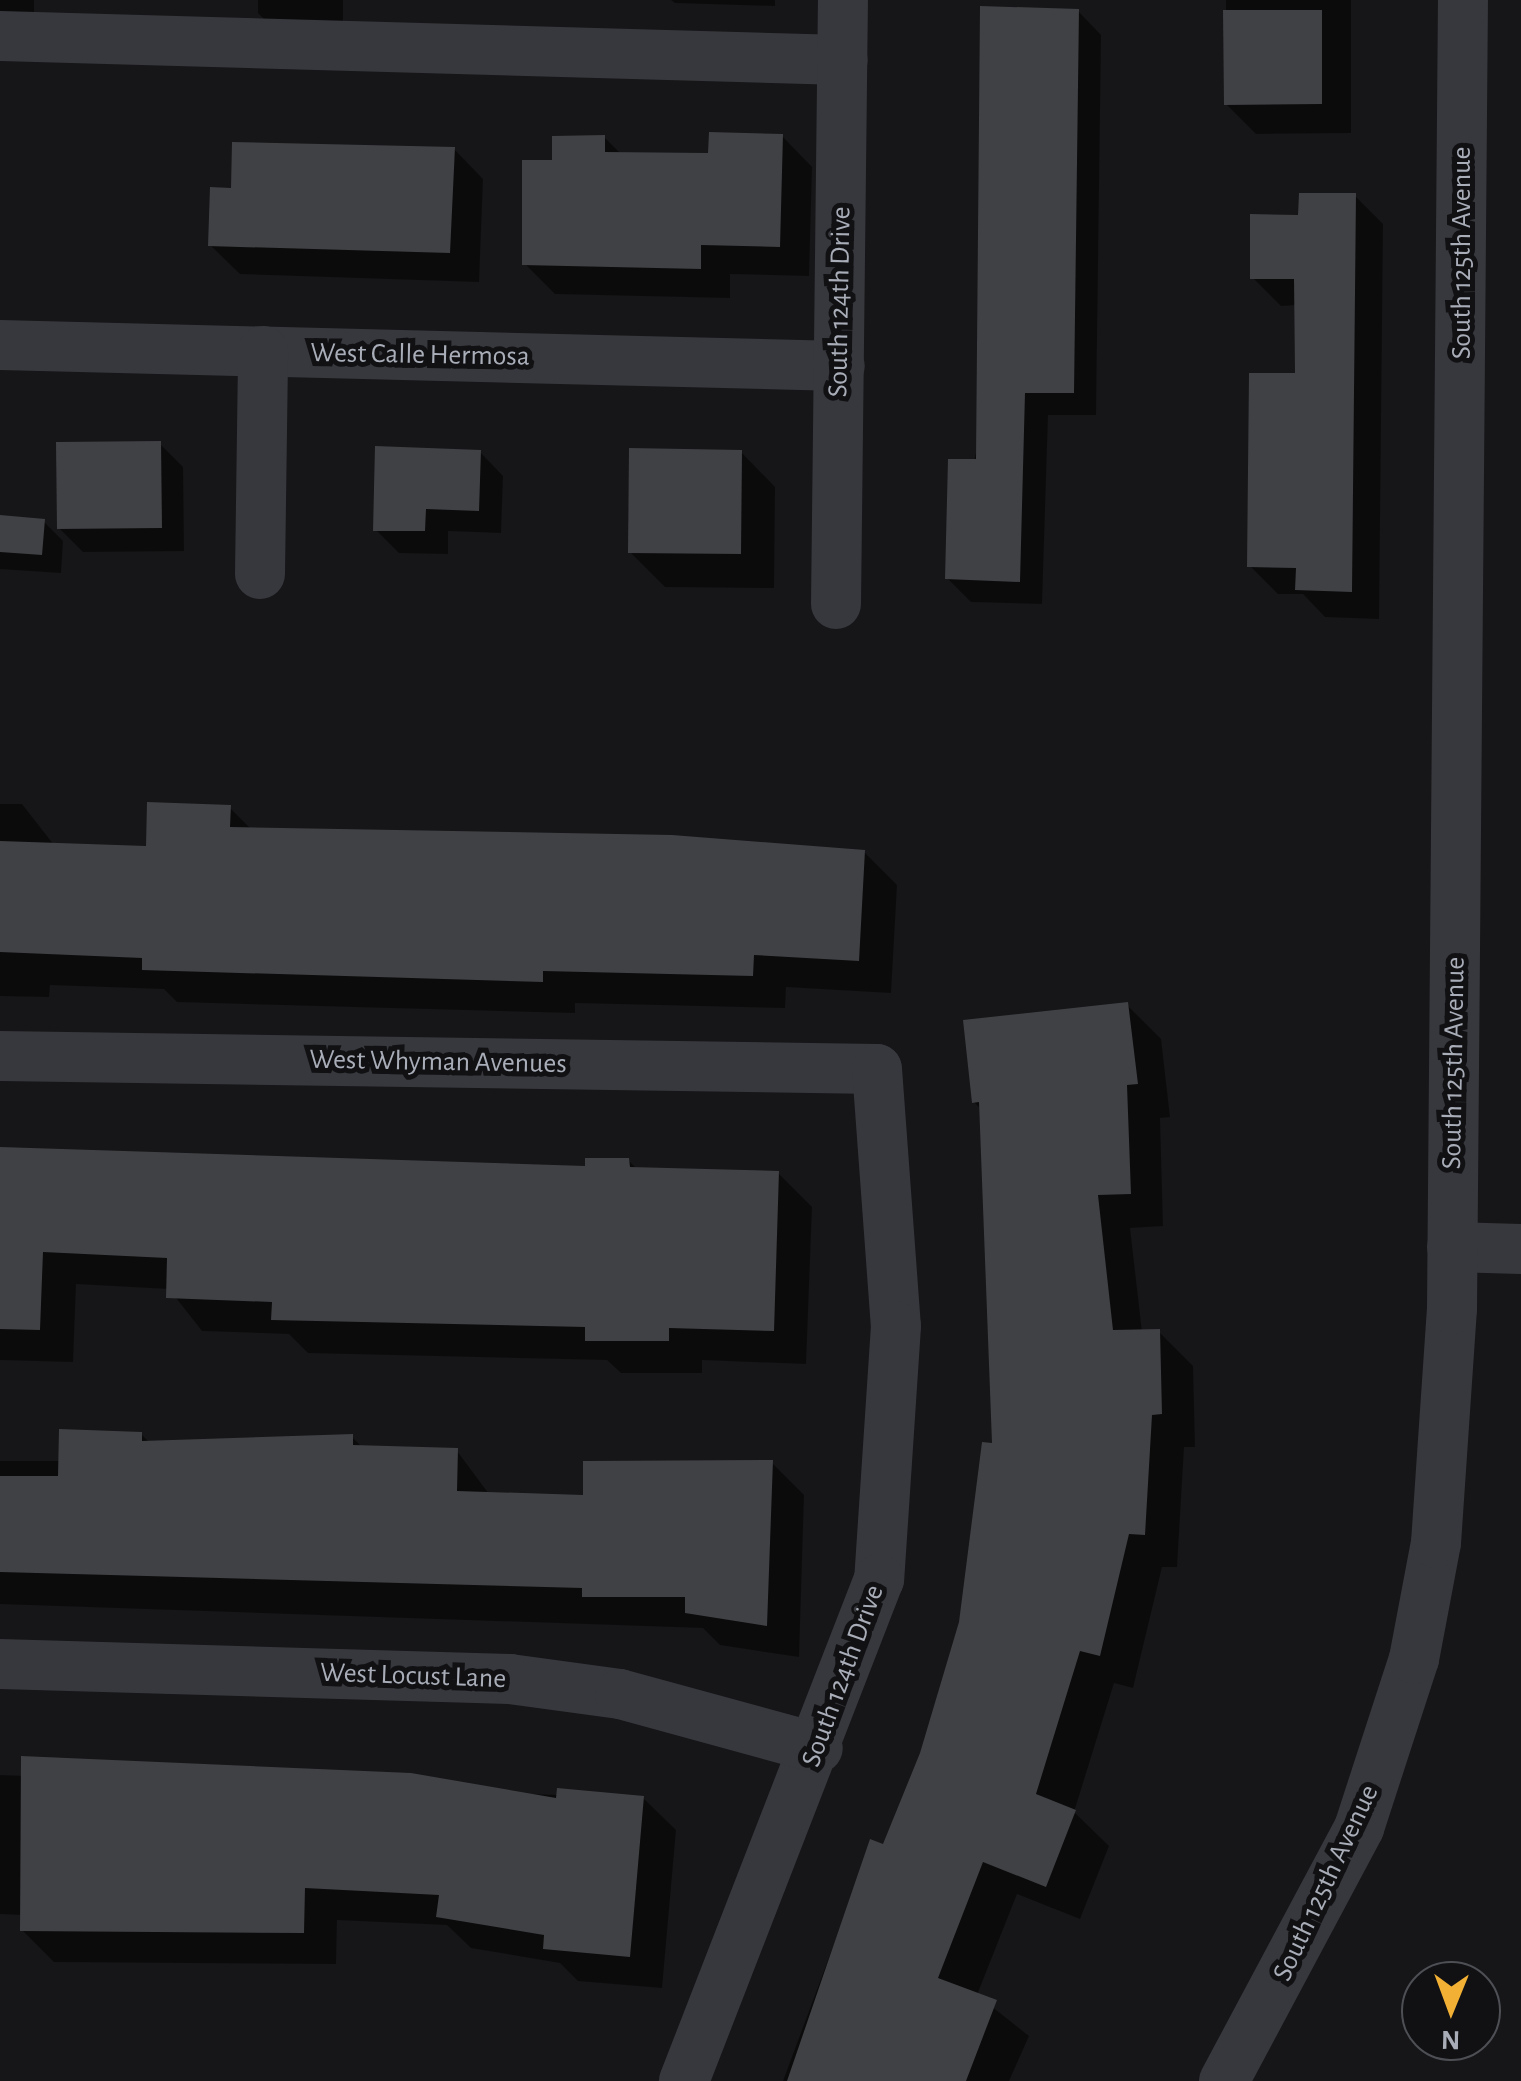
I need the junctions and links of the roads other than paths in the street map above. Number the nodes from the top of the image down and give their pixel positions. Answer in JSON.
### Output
{"nodes":[{"id":1,"x":843,"y":0,"type":"edge"},
{"id":2,"x":1463,"y":0,"type":"edge"},
{"id":3,"x":0,"y":36,"type":"edge"},
{"id":4,"x":842,"y":60,"type":"junction"},
{"id":5,"x":0,"y":345,"type":"edge"},
{"id":6,"x":263,"y":352,"type":"junction"},
{"id":7,"x":840,"y":366,"type":"junction"},
{"id":8,"x":260,"y":574,"type":"dead end"},
{"id":9,"x":836,"y":604,"type":"dead end"},
{"id":10,"x":0,"y":1056,"type":"edge"},
{"id":11,"x":877,"y":1069,"type":"joint"},
{"id":12,"x":1452,"y":1247,"type":"junction"},
{"id":13,"x":1521,"y":1250,"type":"edge"},
{"id":14,"x":0,"y":1664,"type":"edge"},
{"id":15,"x":818,"y":1748,"type":"junction"},
{"id":16,"x":684,"y":2081,"type":"edge"},
{"id":17,"x":1224,"y":2081,"type":"edge"}],
"edges":[{"from":1,"to":4,"type":"street","name":"South 124th Drive"},
{"from":2,"to":12,"type":"street","name":"South 125th Avenue"},
{"from":3,"to":4,"type":"street"},
{"from":4,"to":7,"type":"street","name":"South 124th Drive"},
{"from":5,"to":6,"type":"street","name":"West Calle Hermosa"},
{"from":6,"to":7,"type":"street","name":"West Calle Hermosa"},
{"from":6,"to":8,"type":"street"},
{"from":7,"to":9,"type":"street","name":"South 124th Drive"},
{"from":10,"to":11,"type":"street","name":"West Whyman Avenues"},
{"from":11,"to":15,"type":"street","name":"South 124th Drive"},
{"from":12,"to":13,"type":"street"},
{"from":12,"to":17,"type":"street","name":"South 125th Avenue"},
{"from":14,"to":15,"type":"street","name":"West Locust Lane"},
{"from":15,"to":16,"type":"street","name":"South 124th Drive"}]}
